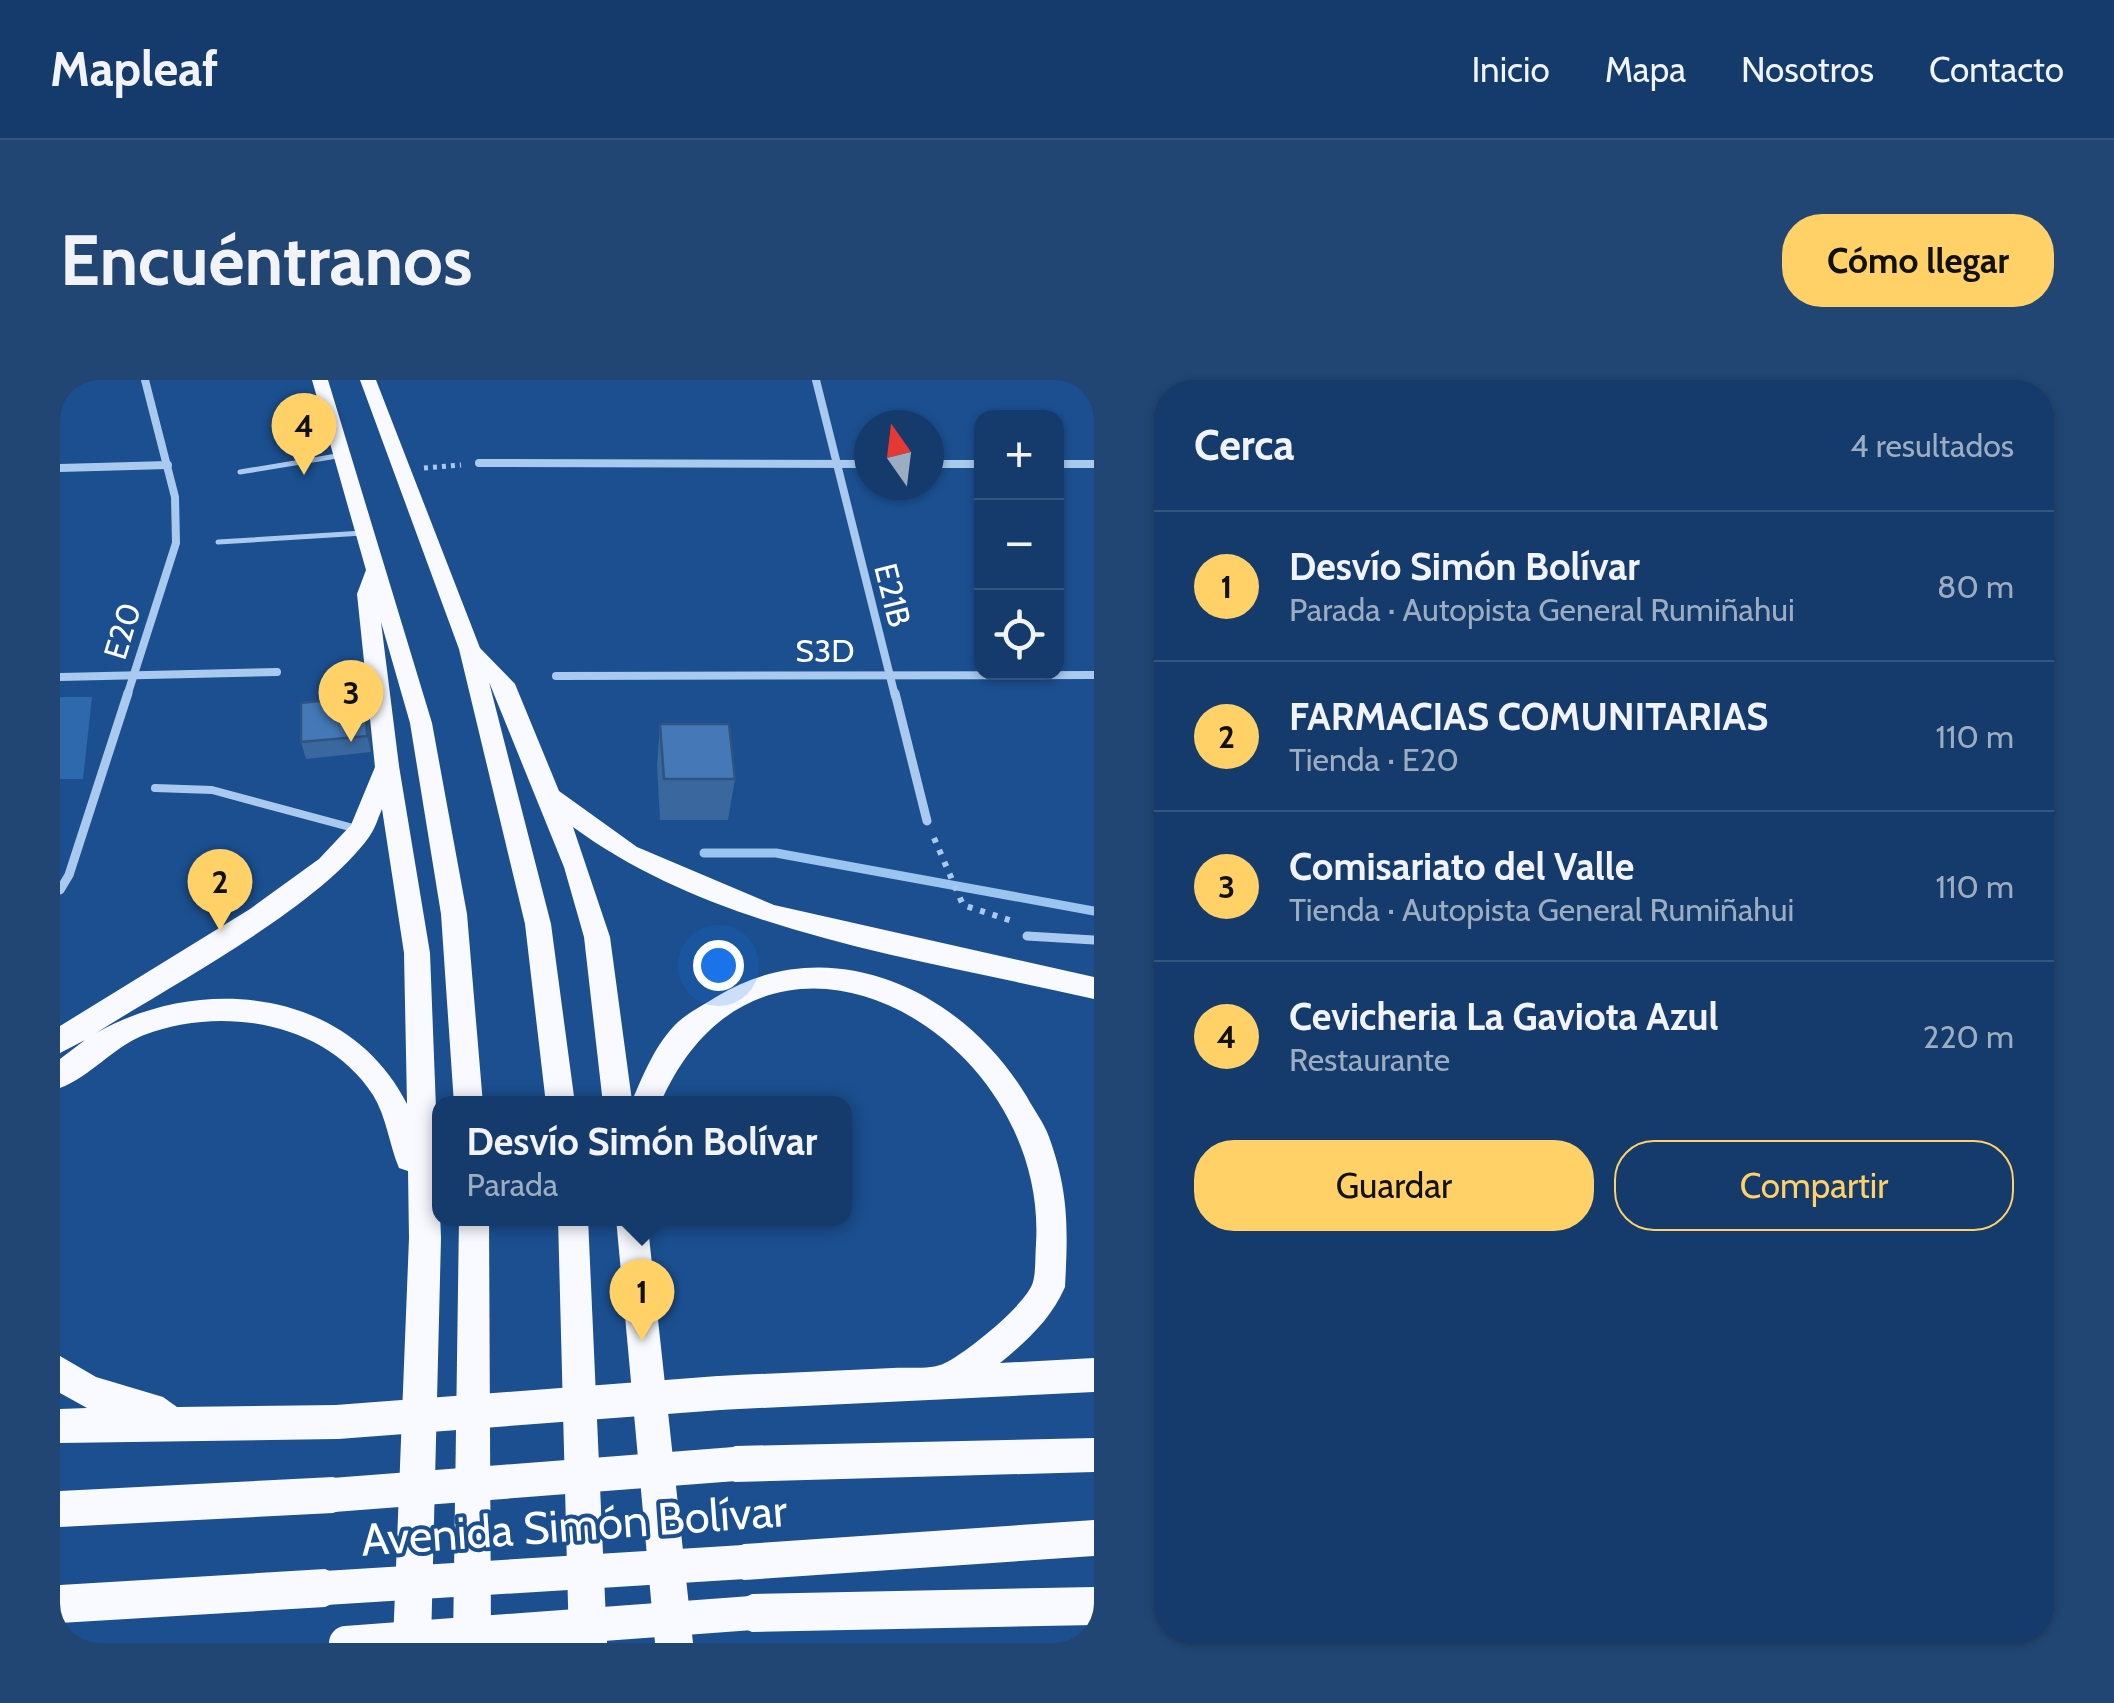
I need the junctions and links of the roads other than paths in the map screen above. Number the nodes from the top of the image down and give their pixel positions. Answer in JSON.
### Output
{"nodes":[{"id":1,"x":145,"y":380,"type":"edge"},
{"id":2,"x":320,"y":380,"type":"edge"},
{"id":3,"x":368,"y":380,"type":"edge"},
{"id":4,"x":816,"y":380,"type":"edge"},
{"id":5,"x":343,"y":455,"type":"junction"},
{"id":6,"x":479,"y":464,"type":"road end"},
{"id":7,"x":835,"y":464,"type":"junction"},
{"id":8,"x":854,"y":464,"type":"edge"},
{"id":9,"x":944,"y":464,"type":"edge"},
{"id":10,"x":974,"y":464,"type":"edge"},
{"id":11,"x":1064,"y":464,"type":"edge"},
{"id":12,"x":1094,"y":464,"type":"edge"},
{"id":13,"x":168,"y":465,"type":"junction"},
{"id":14,"x":60,"y":468,"type":"edge"},
{"id":15,"x":240,"y":472,"type":"dead end"},
{"id":16,"x":367,"y":532,"type":"junction"},
{"id":17,"x":218,"y":542,"type":"dead end"},
{"id":18,"x":377,"y":568,"type":"junction"},
{"id":19,"x":470,"y":650,"type":"junction"},
{"id":20,"x":277,"y":672,"type":"dead end"},
{"id":21,"x":1094,"y":674,"type":"edge"},
{"id":22,"x":887,"y":675,"type":"junction"},
{"id":23,"x":134,"y":676,"type":"junction"},
{"id":24,"x":556,"y":676,"type":"dead end"},
{"id":25,"x":60,"y":677,"type":"edge"},
{"id":26,"x":387,"y":766,"type":"junction"},
{"id":27,"x":155,"y":788,"type":"dead end"},
{"id":28,"x":550,"y":798,"type":"junction"},
{"id":29,"x":927,"y":822,"type":"dead end"},
{"id":30,"x":361,"y":830,"type":"junction"},
{"id":31,"x":60,"y":890,"type":"edge"},
{"id":32,"x":1028,"y":936,"type":"road end"},
{"id":33,"x":1094,"y":940,"type":"edge"},
{"id":34,"x":1094,"y":988,"type":"edge"},
{"id":35,"x":60,"y":1041,"type":"edge"},
{"id":36,"x":60,"y":1076,"type":"edge"},
{"id":37,"x":468,"y":1096,"type":"edge"},
{"id":38,"x":560,"y":1096,"type":"edge"},
{"id":39,"x":617,"y":1096,"type":"edge"},
{"id":40,"x":650,"y":1096,"type":"edge"},
{"id":41,"x":474,"y":1226,"type":"edge"},
{"id":42,"x":573,"y":1226,"type":"edge"},
{"id":43,"x":631,"y":1226,"type":"edge"},
{"id":44,"x":425,"y":1238,"type":"junction"},
{"id":45,"x":60,"y":1373,"type":"edge"},
{"id":46,"x":1094,"y":1375,"type":"edge"},
{"id":47,"x":950,"y":1381,"type":"junction"},
{"id":48,"x":188,"y":1422,"type":"junction"},
{"id":49,"x":60,"y":1426,"type":"edge"},
{"id":50,"x":1094,"y":1455,"type":"edge"},
{"id":51,"x":60,"y":1509,"type":"edge"},
{"id":52,"x":1094,"y":1538,"type":"edge"},
{"id":53,"x":60,"y":1604,"type":"edge"},
{"id":54,"x":1094,"y":1606,"type":"edge"},
{"id":55,"x":1013,"y":1608,"type":"junction"},
{"id":56,"x":1094,"y":1622,"type":"edge"},
{"id":57,"x":346,"y":1643,"type":"edge"},
{"id":58,"x":412,"y":1643,"type":"edge"},
{"id":59,"x":472,"y":1643,"type":"edge"},
{"id":60,"x":588,"y":1643,"type":"edge"},
{"id":61,"x":674,"y":1643,"type":"edge"}],
"edges":[{"from":1,"to":13,"type":"street","name":"E20"},
{"from":2,"to":5,"type":"highway"},
{"from":3,"to":19,"type":"highway"},
{"from":4,"to":7,"type":"street","name":"E21B"},
{"from":5,"to":15,"type":"lane"},
{"from":5,"to":16,"type":"highway"},
{"from":6,"to":7,"type":"street"},
{"from":7,"to":8,"type":"street"},
{"from":7,"to":22,"type":"street","name":"E21B"},
{"from":9,"to":10,"type":"street"},
{"from":11,"to":12,"type":"street"},
{"from":13,"to":14,"type":"street"},
{"from":13,"to":23,"type":"street","name":"E20"},
{"from":16,"to":17,"type":"lane"},
{"from":16,"to":18,"type":"highway"},
{"from":18,"to":26,"type":"highway"},
{"from":18,"to":37,"type":"highway"},
{"from":19,"to":28,"type":"highway"},
{"from":19,"to":38,"type":"highway"},
{"from":20,"to":23,"type":"street"},
{"from":21,"to":22,"type":"street","name":"S3D"},
{"from":22,"to":24,"type":"street","name":"S3D"},
{"from":22,"to":29,"type":"street","name":"E21B"},
{"from":23,"to":25,"type":"street"},
{"from":23,"to":31,"type":"street","name":"E20"},
{"from":26,"to":30,"type":"highway"},
{"from":26,"to":44,"type":"highway"},
{"from":27,"to":30,"type":"lane"},
{"from":28,"to":34,"type":"highway"},
{"from":28,"to":39,"type":"highway"},
{"from":30,"to":35,"type":"highway"},
{"from":32,"to":33,"type":"street"},
{"from":36,"to":44,"type":"highway"},
{"from":40,"to":47,"type":"highway"},
{"from":41,"to":59,"type":"highway"},
{"from":42,"to":60,"type":"highway"},
{"from":43,"to":61,"type":"highway"},
{"from":44,"to":58,"type":"highway"},
{"from":45,"to":48,"type":"highway"},
{"from":46,"to":47,"type":"highway"},
{"from":47,"to":48,"type":"highway","bridge":true},
{"from":48,"to":49,"type":"highway"},
{"from":50,"to":51,"type":"highway","name":"Avenida Simón Bolívar","bridge":true},
{"from":52,"to":53,"type":"highway","name":"Avenida Simón Bolívar","bridge":true},
{"from":54,"to":55,"type":"highway"},
{"from":55,"to":56,"type":"highway"},
{"from":55,"to":57,"type":"highway","bridge":true}]}
